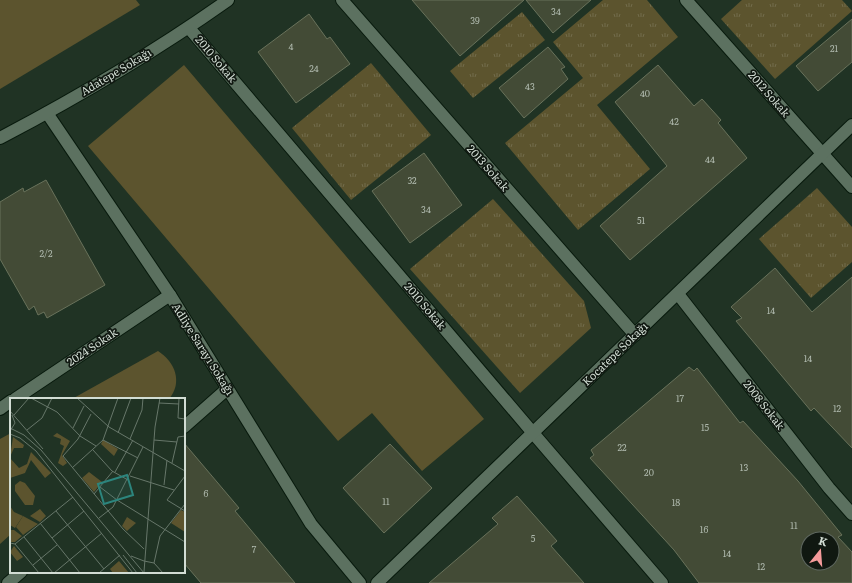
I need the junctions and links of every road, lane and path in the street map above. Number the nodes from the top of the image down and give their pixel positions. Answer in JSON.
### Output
{"nodes":[{"id":1,"x":228,"y":0,"type":"edge"},
{"id":2,"x":342,"y":0,"type":"edge"},
{"id":3,"x":686,"y":0,"type":"edge"},
{"id":4,"x":189,"y":28,"type":"junction"},
{"id":5,"x":48,"y":113,"type":"junction"},
{"id":6,"x":852,"y":125,"type":"edge"},
{"id":7,"x":0,"y":138,"type":"edge"},
{"id":8,"x":822,"y":154,"type":"junction"},
{"id":9,"x":852,"y":187,"type":"edge"},
{"id":10,"x":678,"y":294,"type":"junction"},
{"id":11,"x":170,"y":296,"type":"junction"},
{"id":12,"x":635,"y":335,"type":"junction"},
{"id":13,"x":227,"y":389,"type":"junction"},
{"id":14,"x":17,"y":398,"type":"edge"},
{"id":15,"x":10,"y":402,"type":"edge"},
{"id":16,"x":0,"y":409,"type":"edge"},
{"id":17,"x":185,"y":426,"type":"edge"},
{"id":18,"x":533,"y":434,"type":"junction"},
{"id":19,"x":852,"y":514,"type":"edge"},
{"id":20,"x":20,"y":573,"type":"edge"},
{"id":21,"x":8,"y":583,"type":"edge"},
{"id":22,"x":360,"y":583,"type":"edge"},
{"id":23,"x":377,"y":583,"type":"edge"},
{"id":24,"x":662,"y":583,"type":"edge"}],
"edges":[{"from":1,"to":4,"type":"street","name":"Adatepe Sokağı"},
{"from":2,"to":12,"type":"street","name":"2013 Sokak"},
{"from":3,"to":8,"type":"street","name":"2012 Sokak"},
{"from":4,"to":5,"type":"street","name":"Adatepe Sokağı"},
{"from":4,"to":18,"type":"street","name":"2010 Sokak"},
{"from":5,"to":7,"type":"street","name":"Adatepe Sokağı"},
{"from":5,"to":11,"type":"street","name":"Adliye Sarayı Sokağı"},
{"from":6,"to":8,"type":"street","name":"Kocatepe Sokağı"},
{"from":8,"to":9,"type":"street","name":"2012 Sokak"},
{"from":8,"to":10,"type":"street","name":"Kocatepe Sokağı"},
{"from":10,"to":12,"type":"street","name":"Kocatepe Sokağı"},
{"from":10,"to":19,"type":"street","name":"2008 Sokak"},
{"from":11,"to":13,"type":"street","name":"Adliye Sarayı Sokağı"},
{"from":11,"to":14,"type":"street","name":"2024 Sokak"},
{"from":12,"to":18,"type":"street","name":"Kocatepe Sokağı"},
{"from":13,"to":17,"type":"street"},
{"from":13,"to":22,"type":"street","name":"Adliye Sarayı Sokağı"},
{"from":15,"to":16,"type":"street"},
{"from":18,"to":23,"type":"street","name":"Kocatepe Sokağı"},
{"from":18,"to":24,"type":"street","name":"2010 Sokak"},
{"from":20,"to":21,"type":"street"}]}
